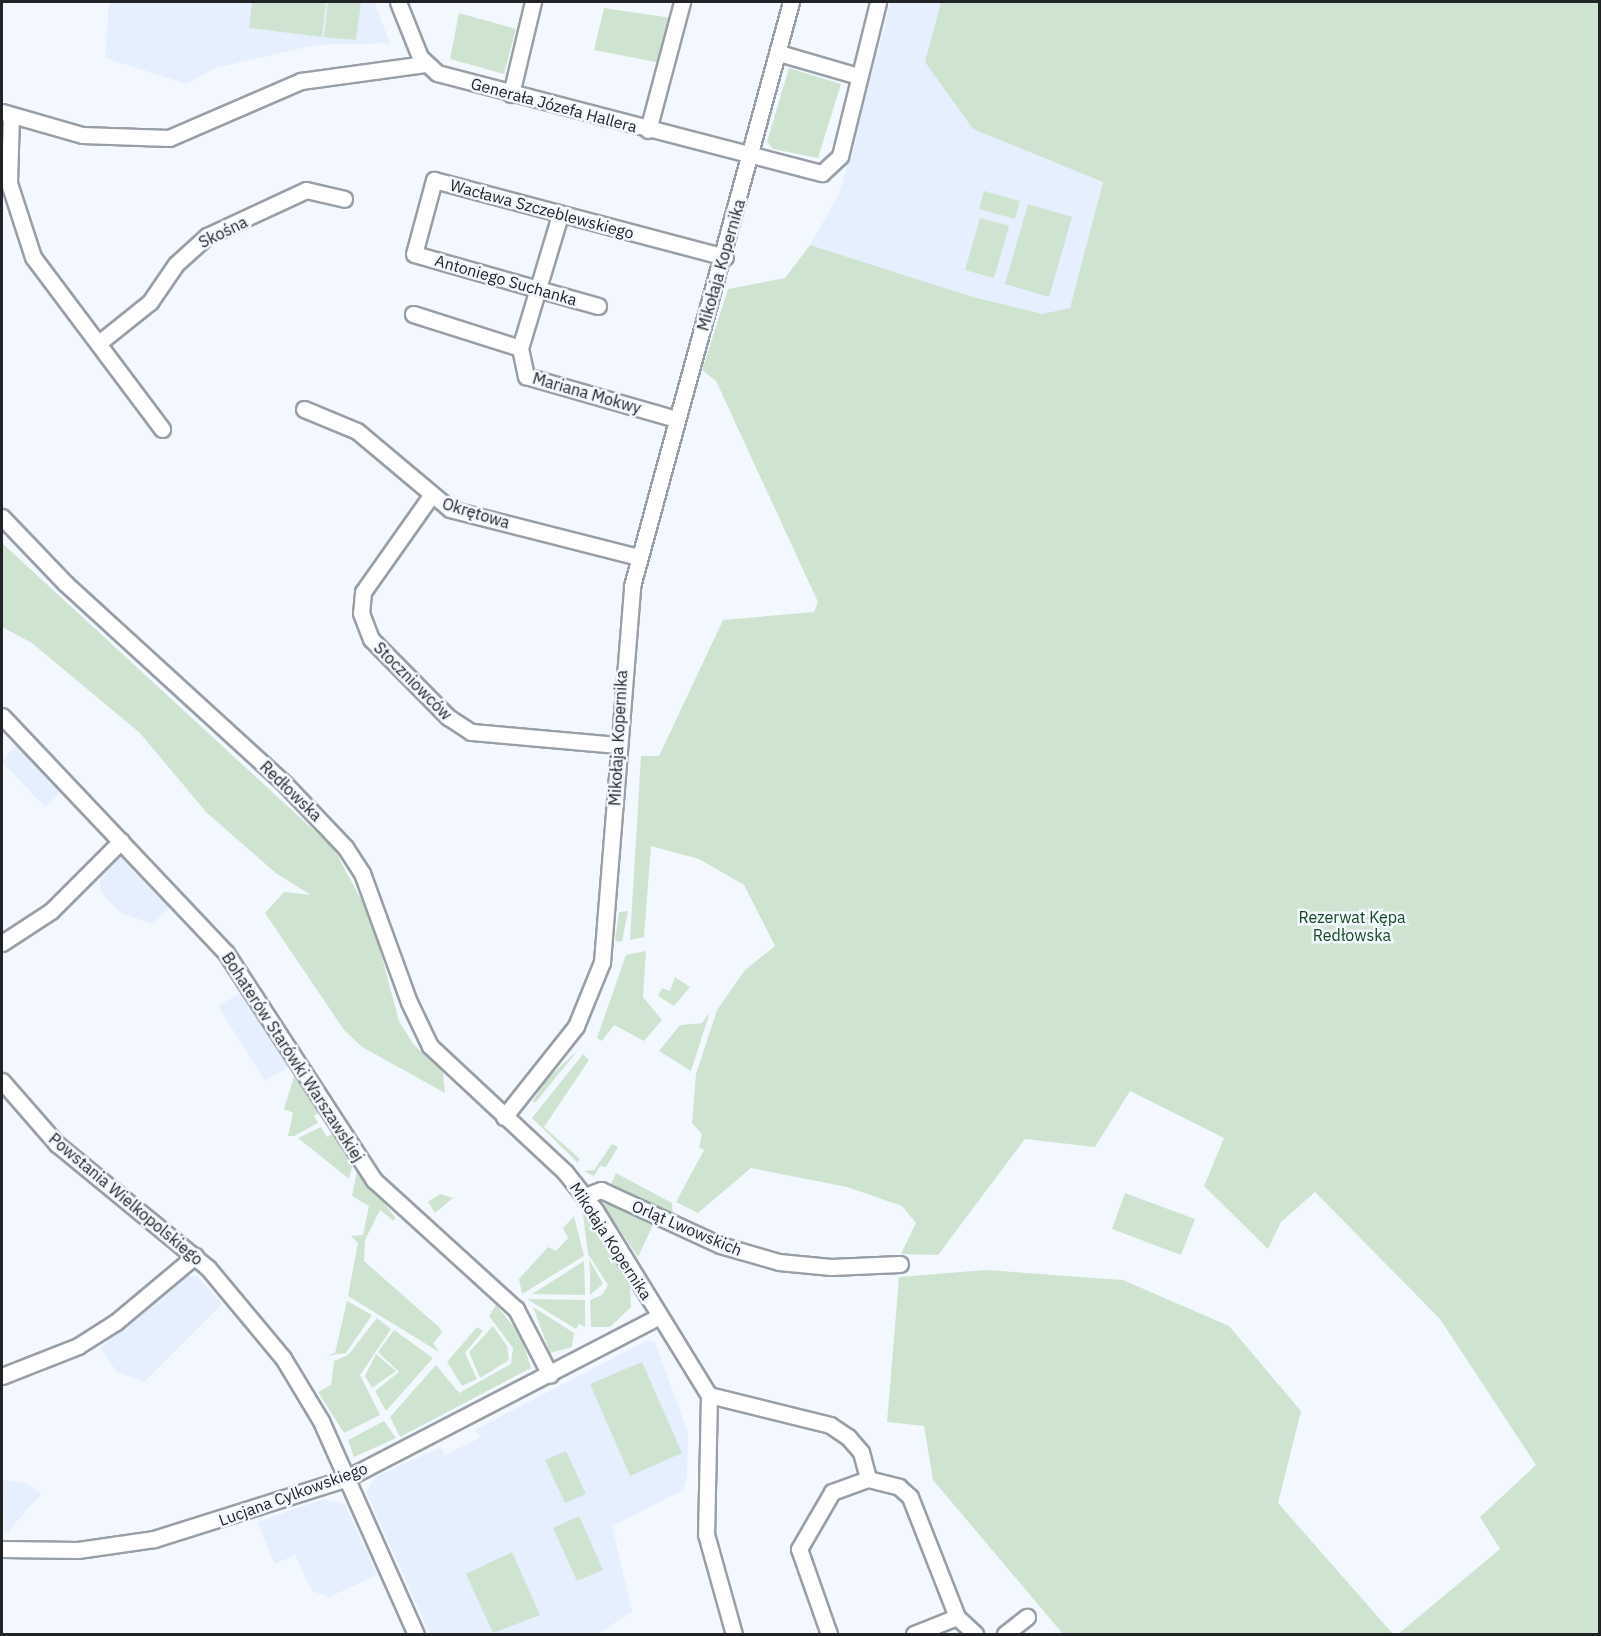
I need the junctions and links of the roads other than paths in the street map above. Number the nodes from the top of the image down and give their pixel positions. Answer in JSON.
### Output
{"nodes":[{"id":1,"x":398,"y":2,"type":"edge"},
{"id":2,"x":533,"y":2,"type":"edge"},
{"id":3,"x":682,"y":2,"type":"edge"},
{"id":4,"x":791,"y":2,"type":"edge"},
{"id":5,"x":879,"y":2,"type":"edge"},
{"id":6,"x":779,"y":53,"type":"junction"},
{"id":7,"x":425,"y":64,"type":"junction"},
{"id":8,"x":858,"y":76,"type":"junction"},
{"id":9,"x":511,"y":94,"type":"junction"},
{"id":10,"x":6,"y":113,"type":"edge"},
{"id":11,"x":648,"y":130,"type":"junction"},
{"id":12,"x":752,"y":159,"type":"junction"},
{"id":13,"x":344,"y":199,"type":"dead end"},
{"id":14,"x":560,"y":215,"type":"junction"},
{"id":15,"x":414,"y":254,"type":"joint"},
{"id":16,"x":725,"y":257,"type":"junction"},
{"id":17,"x":539,"y":290,"type":"junction"},
{"id":18,"x":598,"y":306,"type":"dead end"},
{"id":19,"x":413,"y":314,"type":"dead end"},
{"id":20,"x":100,"y":342,"type":"junction"},
{"id":21,"x":520,"y":348,"type":"junction"},
{"id":22,"x":304,"y":409,"type":"dead end"},
{"id":23,"x":676,"y":419,"type":"junction"},
{"id":24,"x":162,"y":429,"type":"dead end"},
{"id":25,"x":430,"y":497,"type":"junction"},
{"id":26,"x":2,"y":517,"type":"edge"},
{"id":27,"x":638,"y":557,"type":"junction"},
{"id":28,"x":2,"y":716,"type":"edge"},
{"id":29,"x":618,"y":745,"type":"junction"},
{"id":30,"x":121,"y":841,"type":"junction"},
{"id":31,"x":2,"y":943,"type":"edge"},
{"id":32,"x":2,"y":1081,"type":"edge"},
{"id":33,"x":504,"y":1116,"type":"junction"},
{"id":34,"x":585,"y":1196,"type":"junction"},
{"id":35,"x":195,"y":1256,"type":"junction"},
{"id":36,"x":900,"y":1264,"type":"dead end"},
{"id":37,"x":659,"y":1316,"type":"junction"},
{"id":38,"x":550,"y":1375,"type":"junction"},
{"id":39,"x":2,"y":1376,"type":"edge"},
{"id":40,"x":710,"y":1395,"type":"junction"},
{"id":41,"x":347,"y":1478,"type":"junction"},
{"id":42,"x":868,"y":1479,"type":"junction"},
{"id":43,"x":2,"y":1550,"type":"edge"},
{"id":44,"x":957,"y":1617,"type":"junction"},
{"id":45,"x":1027,"y":1617,"type":"dead end"},
{"id":46,"x":416,"y":1635,"type":"edge"},
{"id":47,"x":734,"y":1635,"type":"edge"},
{"id":48,"x":829,"y":1635,"type":"edge"},
{"id":49,"x":914,"y":1635,"type":"edge"},
{"id":50,"x":975,"y":1635,"type":"edge"},
{"id":51,"x":1005,"y":1635,"type":"edge"}],
"edges":[{"from":1,"to":7,"type":"street"},
{"from":2,"to":9,"type":"street"},
{"from":3,"to":11,"type":"street"},
{"from":4,"to":6,"type":"street","name":"Mikołaja Kopernika"},
{"from":5,"to":8,"type":"street","name":"Generała Józefa Hallera"},
{"from":6,"to":8,"type":"street"},
{"from":6,"to":12,"type":"street","name":"Mikołaja Kopernika"},
{"from":7,"to":9,"type":"street","name":"Generała Józefa Hallera"},
{"from":7,"to":10,"type":"street"},
{"from":8,"to":12,"type":"street","name":"Generała Józefa Hallera"},
{"from":9,"to":11,"type":"street","name":"Generała Józefa Hallera"},
{"from":10,"to":20,"type":"street"},
{"from":11,"to":12,"type":"street","name":"Generała Józefa Hallera"},
{"from":12,"to":16,"type":"street","name":"Mikołaja Kopernika"},
{"from":13,"to":20,"type":"street","name":"Skośna"},
{"from":14,"to":15,"type":"street","name":"Wacława Szczeblewskiego"},
{"from":14,"to":16,"type":"street","name":"Wacława Szczeblewskiego"},
{"from":14,"to":17,"type":"street"},
{"from":15,"to":17,"type":"street","name":"Antoniego Suchanka"},
{"from":16,"to":23,"type":"street","name":"Mikołaja Kopernika"},
{"from":17,"to":18,"type":"street","name":"Antoniego Suchanka"},
{"from":17,"to":21,"type":"street"},
{"from":19,"to":21,"type":"street"},
{"from":20,"to":24,"type":"street"},
{"from":21,"to":23,"type":"street","name":"Mariana Mokwy"},
{"from":22,"to":25,"type":"street","name":"Okrętowa"},
{"from":23,"to":27,"type":"street","name":"Mikołaja Kopernika"},
{"from":25,"to":27,"type":"street","name":"Okrętowa"},
{"from":25,"to":29,"type":"street","name":"Stoczniowców"},
{"from":26,"to":33,"type":"street","name":"Redłowska"},
{"from":27,"to":29,"type":"street","name":"Mikołaja Kopernika"},
{"from":28,"to":30,"type":"street","name":"Bohaterów Starówki Warszawskiej"},
{"from":29,"to":33,"type":"street","name":"Mikołaja Kopernika"},
{"from":30,"to":31,"type":"street"},
{"from":30,"to":38,"type":"street","name":"Bohaterów Starówki Warszawskiej"},
{"from":32,"to":35,"type":"street","name":"Powstania Wielkopolskiego"},
{"from":33,"to":34,"type":"street","name":"Mikołaja Kopernika"},
{"from":34,"to":36,"type":"street","name":"Orląt Lwowskich"},
{"from":34,"to":37,"type":"street","name":"Mikołaja Kopernika"},
{"from":35,"to":39,"type":"street"},
{"from":35,"to":41,"type":"street","name":"Powstania Wielkopolskiego"},
{"from":37,"to":38,"type":"street","name":"Lucjana Cylkowskiego"},
{"from":37,"to":40,"type":"street","name":"Mikołaja Kopernika"},
{"from":38,"to":41,"type":"street","name":"Lucjana Cylkowskiego"},
{"from":40,"to":42,"type":"street"},
{"from":40,"to":47,"type":"street"},
{"from":41,"to":43,"type":"street","name":"Lucjana Cylkowskiego"},
{"from":41,"to":46,"type":"street","name":"Powstania Wielkopolskiego"},
{"from":42,"to":44,"type":"street"},
{"from":42,"to":48,"type":"street"},
{"from":44,"to":49,"type":"street"},
{"from":44,"to":50,"type":"street"},
{"from":45,"to":51,"type":"street"}]}
